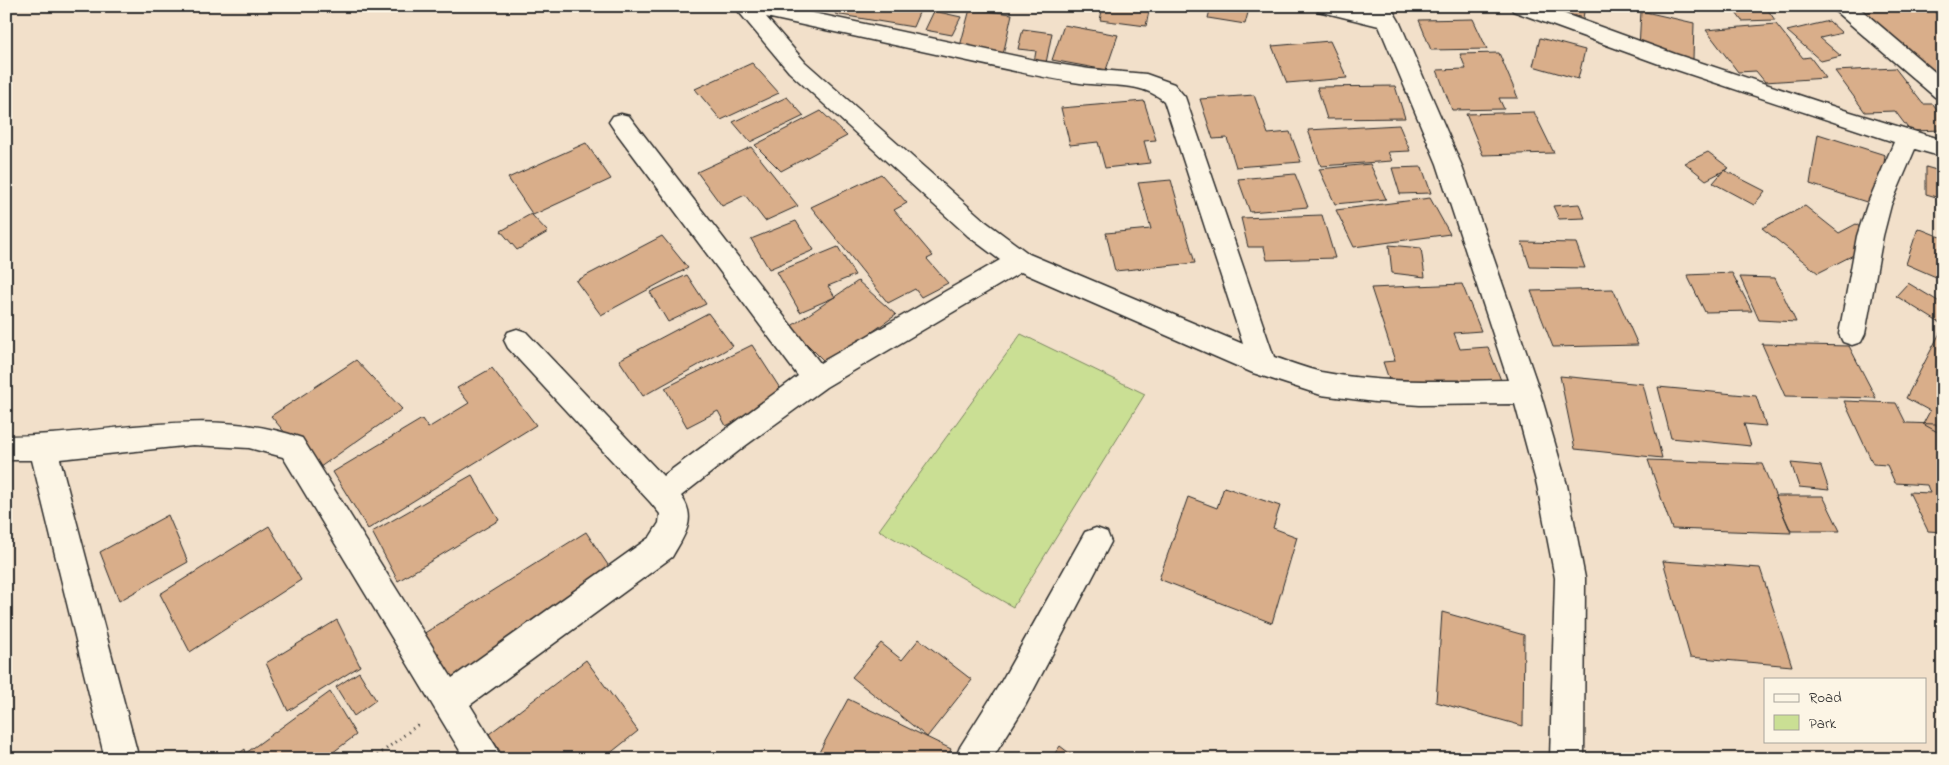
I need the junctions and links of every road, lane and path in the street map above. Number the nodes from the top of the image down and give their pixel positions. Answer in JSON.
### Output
{"nodes":[{"id":1,"x":745,"y":6,"type":"edge"},
{"id":2,"x":1326,"y":6,"type":"edge"},
{"id":3,"x":1521,"y":6,"type":"edge"},
{"id":4,"x":1843,"y":6,"type":"edge"},
{"id":5,"x":1383,"y":13,"type":"edge"},
{"id":6,"x":1943,"y":92,"type":"edge"},
{"id":7,"x":621,"y":122,"type":"dead end"},
{"id":8,"x":1908,"y":138,"type":"junction"},
{"id":9,"x":1943,"y":149,"type":"edge"},
{"id":10,"x":1020,"y":261,"type":"junction"},
{"id":11,"x":1852,"y":334,"type":"dead end"},
{"id":12,"x":517,"y":340,"type":"dead end"},
{"id":13,"x":1263,"y":365,"type":"junction"},
{"id":14,"x":816,"y":379,"type":"junction"},
{"id":15,"x":1526,"y":392,"type":"junction"},
{"id":16,"x":6,"y":448,"type":"edge"},
{"id":17,"x":43,"y":448,"type":"junction"},
{"id":18,"x":661,"y":494,"type":"junction"},
{"id":19,"x":1096,"y":542,"type":"dead end"},
{"id":20,"x":449,"y":700,"type":"junction"},
{"id":21,"x":122,"y":759,"type":"edge"},
{"id":22,"x":373,"y":759,"type":"edge"},
{"id":23,"x":484,"y":759,"type":"edge"},
{"id":24,"x":972,"y":759,"type":"edge"},
{"id":25,"x":1567,"y":759,"type":"edge"}],
"edges":[{"from":1,"to":10,"type":"street"},
{"from":1,"to":13,"type":"street"},
{"from":2,"to":5,"type":"street"},
{"from":3,"to":8,"type":"street"},
{"from":4,"to":6,"type":"street"},
{"from":5,"to":15,"type":"street"},
{"from":7,"to":14,"type":"street"},
{"from":8,"to":9,"type":"street"},
{"from":8,"to":11,"type":"street"},
{"from":10,"to":13,"type":"street"},
{"from":10,"to":14,"type":"street"},
{"from":12,"to":18,"type":"street"},
{"from":13,"to":15,"type":"street"},
{"from":14,"to":18,"type":"street"},
{"from":15,"to":25,"type":"street"},
{"from":16,"to":17,"type":"street"},
{"from":17,"to":20,"type":"street"},
{"from":17,"to":21,"type":"street"},
{"from":18,"to":20,"type":"street"},
{"from":19,"to":24,"type":"street"},
{"from":20,"to":22,"type":"path"},
{"from":20,"to":23,"type":"street"}]}
